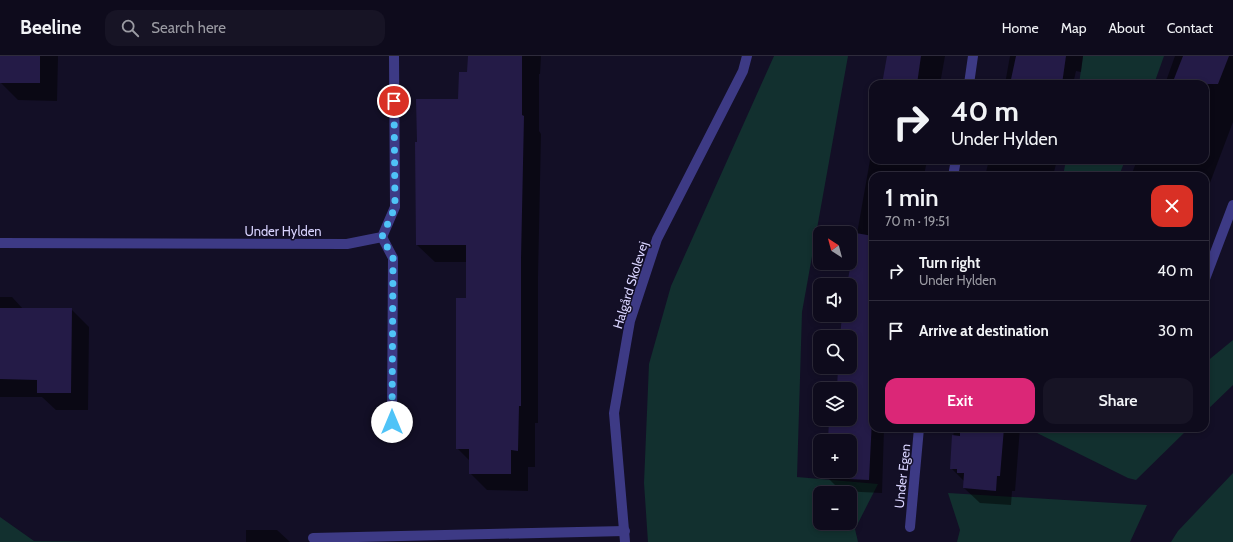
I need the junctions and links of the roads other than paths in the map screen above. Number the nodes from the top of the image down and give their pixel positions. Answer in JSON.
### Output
{"nodes":[{"id":1,"x":394,"y":56,"type":"edge"},
{"id":2,"x":747,"y":56,"type":"edge"},
{"id":3,"x":973,"y":56,"type":"edge"},
{"id":4,"x":969,"y":80,"type":"edge"},
{"id":5,"x":1233,"y":205,"type":"edge"},
{"id":6,"x":382,"y":237,"type":"junction"},
{"id":7,"x":0,"y":243,"type":"edge"},
{"id":8,"x":1209,"y":268,"type":"edge"},
{"id":9,"x":392,"y":422,"type":"dead end"},
{"id":10,"x":920,"y":432,"type":"edge"},
{"id":11,"x":910,"y":527,"type":"dead end"},
{"id":12,"x":624,"y":530,"type":"junction"},
{"id":13,"x":313,"y":538,"type":"dead end"},
{"id":14,"x":625,"y":542,"type":"edge"}],
"edges":[{"from":1,"to":6,"type":"street"},
{"from":2,"to":12,"type":"street","name":"Halgård Skolevej"},
{"from":3,"to":4,"type":"street"},
{"from":5,"to":8,"type":"street"},
{"from":6,"to":7,"type":"street","name":"Under Hylden"},
{"from":6,"to":9,"type":"street"},
{"from":10,"to":11,"type":"street","name":"Under Egen"},
{"from":12,"to":13,"type":"street"},
{"from":12,"to":14,"type":"street","name":"Halgård Skolevej"}]}
